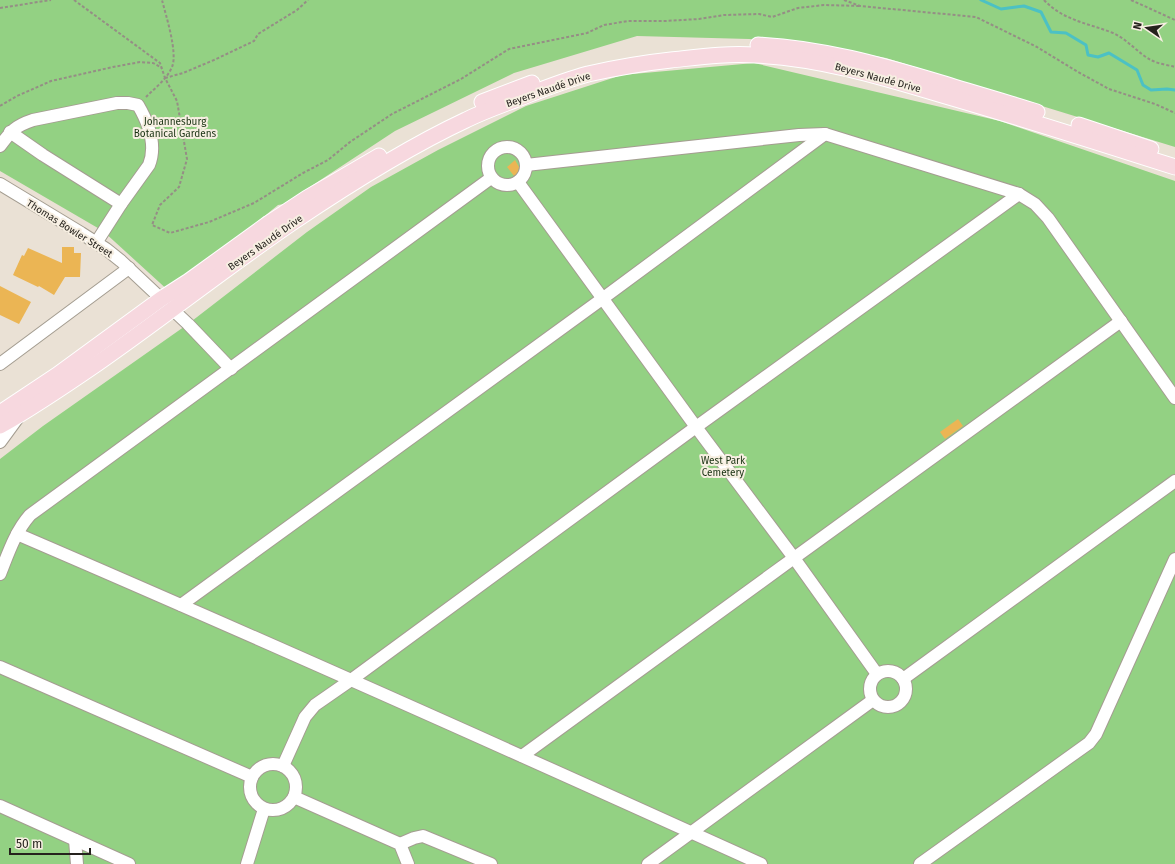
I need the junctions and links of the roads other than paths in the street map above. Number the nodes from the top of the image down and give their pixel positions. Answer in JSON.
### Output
{"nodes":[{"id":1,"x":10,"y":132,"type":"junction"},
{"id":2,"x":825,"y":134,"type":"junction"},
{"id":3,"x":0,"y":146,"type":"edge"},
{"id":4,"x":1175,"y":157,"type":"edge"},
{"id":5,"x":526,"y":165,"type":"junction"},
{"id":6,"x":1175,"y":167,"type":"edge"},
{"id":7,"x":491,"y":178,"type":"junction"},
{"id":8,"x":518,"y":182,"type":"junction"},
{"id":9,"x":0,"y":184,"type":"edge"},
{"id":10,"x":1019,"y":194,"type":"junction"},
{"id":11,"x":121,"y":204,"type":"junction"},
{"id":12,"x":96,"y":243,"type":"junction"},
{"id":13,"x":129,"y":268,"type":"junction"},
{"id":14,"x":161,"y":299,"type":"junction"},
{"id":15,"x":602,"y":299,"type":"junction"},
{"id":16,"x":172,"y":309,"type":"junction"},
{"id":17,"x":1121,"y":321,"type":"junction"},
{"id":18,"x":0,"y":364,"type":"edge"},
{"id":19,"x":231,"y":369,"type":"junction"},
{"id":20,"x":1175,"y":398,"type":"edge"},
{"id":21,"x":0,"y":413,"type":"edge"},
{"id":22,"x":20,"y":415,"type":"junction"},
{"id":23,"x":0,"y":426,"type":"edge"},
{"id":24,"x":696,"y":428,"type":"junction"},
{"id":25,"x":0,"y":442,"type":"edge"},
{"id":26,"x":1175,"y":481,"type":"edge"},
{"id":27,"x":17,"y":534,"type":"junction"},
{"id":28,"x":794,"y":558,"type":"junction"},
{"id":29,"x":1175,"y":559,"type":"edge"},
{"id":30,"x":0,"y":574,"type":"edge"},
{"id":31,"x":180,"y":605,"type":"junction"},
{"id":32,"x":0,"y":667,"type":"edge"},
{"id":33,"x":877,"y":674,"type":"junction"},
{"id":34,"x":903,"y":679,"type":"junction"},
{"id":35,"x":351,"y":680,"type":"junction"},
{"id":36,"x":873,"y":700,"type":"junction"},
{"id":37,"x":522,"y":756,"type":"junction"},
{"id":38,"x":283,"y":766,"type":"junction"},
{"id":39,"x":252,"y":777,"type":"junction"},
{"id":40,"x":294,"y":797,"type":"junction"},
{"id":41,"x":0,"y":806,"type":"edge"},
{"id":42,"x":264,"y":808,"type":"junction"},
{"id":43,"x":690,"y":832,"type":"junction"},
{"id":44,"x":75,"y":840,"type":"junction"},
{"id":45,"x":400,"y":844,"type":"junction"},
{"id":46,"x":77,"y":864,"type":"edge"},
{"id":47,"x":129,"y":864,"type":"edge"},
{"id":48,"x":247,"y":864,"type":"edge"},
{"id":49,"x":408,"y":864,"type":"edge"},
{"id":50,"x":491,"y":864,"type":"edge"},
{"id":51,"x":648,"y":864,"type":"edge"},
{"id":52,"x":761,"y":864,"type":"edge"},
{"id":53,"x":920,"y":864,"type":"edge"}],
"edges":[{"from":1,"to":3,"type":"street"},
{"from":1,"to":11,"type":"street"},
{"from":1,"to":11,"type":"street"},
{"from":2,"to":5,"type":"street"},
{"from":2,"to":10,"type":"street"},
{"from":2,"to":15,"type":"street"},
{"from":4,"to":14,"type":"main road","name":"Beyers Naudé Drive"},
{"from":5,"to":7,"type":"street"},
{"from":5,"to":8,"type":"street"},
{"from":6,"to":16,"type":"main road","name":"Beyers Naudé Drive"},
{"from":7,"to":8,"type":"street"},
{"from":7,"to":19,"type":"street"},
{"from":8,"to":15,"type":"street"},
{"from":9,"to":12,"type":"street","name":"Thomas Bowler Street"},
{"from":10,"to":17,"type":"street"},
{"from":10,"to":24,"type":"street"},
{"from":11,"to":12,"type":"street"},
{"from":12,"to":13,"type":"street","name":"Thomas Bowler Street"},
{"from":13,"to":14,"type":"street","name":"Thomas Bowler Street"},
{"from":13,"to":18,"type":"street"},
{"from":14,"to":16,"type":"street","name":"Thomas Bowler Street"},
{"from":14,"to":21,"type":"main road","name":"Beyers Naudé Drive"},
{"from":15,"to":24,"type":"street"},
{"from":15,"to":31,"type":"street"},
{"from":16,"to":19,"type":"street","name":"Thomas Bowler Street"},
{"from":16,"to":22,"type":"main road","name":"Beyers Naudé Drive"},
{"from":17,"to":20,"type":"street"},
{"from":17,"to":28,"type":"street"},
{"from":19,"to":27,"type":"street"},
{"from":22,"to":23,"type":"main road","name":"Beyers Naudé Drive"},
{"from":22,"to":25,"type":"street"},
{"from":24,"to":28,"type":"street"},
{"from":24,"to":35,"type":"street"},
{"from":26,"to":34,"type":"street"},
{"from":27,"to":30,"type":"street"},
{"from":27,"to":31,"type":"street"},
{"from":28,"to":33,"type":"street"},
{"from":28,"to":37,"type":"street"},
{"from":29,"to":53,"type":"street"},
{"from":31,"to":35,"type":"street"},
{"from":32,"to":39,"type":"street"},
{"from":33,"to":34,"type":"street"},
{"from":33,"to":36,"type":"street"},
{"from":34,"to":36,"type":"street"},
{"from":35,"to":37,"type":"street"},
{"from":35,"to":38,"type":"street"},
{"from":36,"to":43,"type":"street"},
{"from":37,"to":43,"type":"street"},
{"from":38,"to":39,"type":"street"},
{"from":38,"to":40,"type":"street"},
{"from":39,"to":42,"type":"street"},
{"from":40,"to":42,"type":"street"},
{"from":40,"to":45,"type":"street"},
{"from":41,"to":44,"type":"street"},
{"from":42,"to":48,"type":"street"},
{"from":43,"to":51,"type":"street"},
{"from":43,"to":52,"type":"street"},
{"from":44,"to":46,"type":"street"},
{"from":44,"to":47,"type":"street"},
{"from":45,"to":49,"type":"street"},
{"from":45,"to":50,"type":"street"}]}
